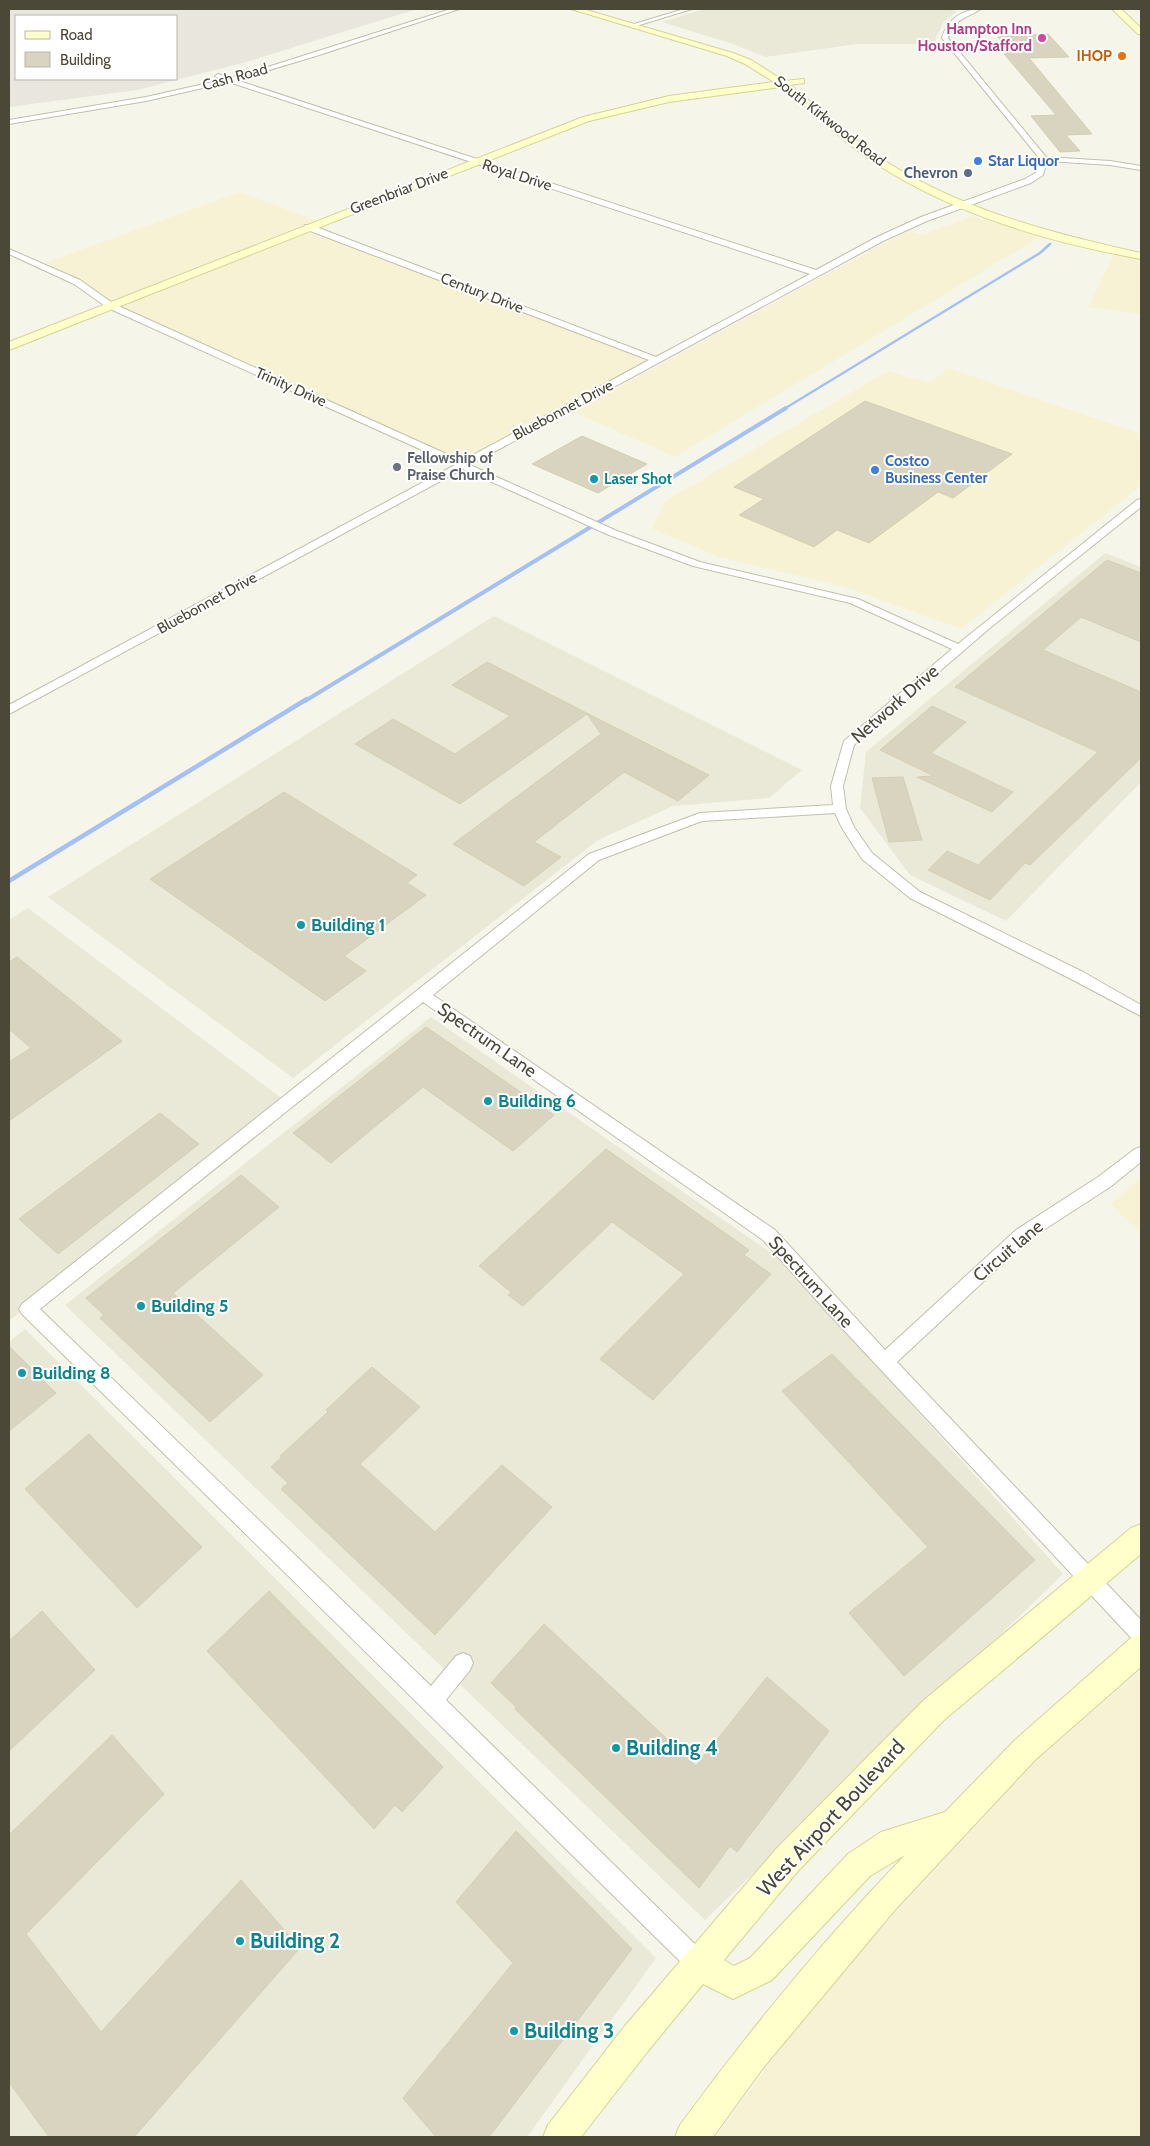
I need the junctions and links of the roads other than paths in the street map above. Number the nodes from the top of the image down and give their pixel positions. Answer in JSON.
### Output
{"nodes":[{"id":1,"x":436,"y":9,"type":"edge"},
{"id":2,"x":456,"y":9,"type":"edge"},
{"id":3,"x":575,"y":9,"type":"edge"},
{"id":4,"x":599,"y":9,"type":"edge"},
{"id":5,"x":689,"y":9,"type":"edge"},
{"id":6,"x":959,"y":9,"type":"edge"},
{"id":7,"x":978,"y":9,"type":"edge"},
{"id":8,"x":1116,"y":9,"type":"edge"},
{"id":9,"x":968,"y":11,"type":"junction"},
{"id":10,"x":406,"y":17,"type":"dead end"},
{"id":11,"x":398,"y":20,"type":"dead end"},
{"id":12,"x":646,"y":22,"type":"junction"},
{"id":13,"x":390,"y":23,"type":"dead end"},
{"id":14,"x":634,"y":26,"type":"junction"},
{"id":15,"x":373,"y":28,"type":"dead end"},
{"id":16,"x":1141,"y":32,"type":"edge"},
{"id":17,"x":333,"y":41,"type":"junction"},
{"id":18,"x":344,"y":45,"type":"junction"},
{"id":19,"x":727,"y":46,"type":"junction"},
{"id":20,"x":716,"y":49,"type":"junction"},
{"id":21,"x":767,"y":61,"type":"dead end"},
{"id":22,"x":787,"y":72,"type":"dead end"},
{"id":23,"x":218,"y":76,"type":"junction"},
{"id":24,"x":228,"y":80,"type":"junction"},
{"id":25,"x":785,"y":84,"type":"junction"},
{"id":26,"x":805,"y":84,"type":"joint"},
{"id":27,"x":110,"y":100,"type":"junction"},
{"id":28,"x":117,"y":105,"type":"junction"},
{"id":29,"x":9,"y":116,"type":"edge"},
{"id":30,"x":20,"y":117,"type":"junction"},
{"id":31,"x":9,"y":122,"type":"edge"},
{"id":32,"x":1044,"y":160,"type":"junction"},
{"id":33,"x":475,"y":161,"type":"junction"},
{"id":34,"x":1141,"y":168,"type":"edge"},
{"id":35,"x":914,"y":170,"type":"dead end"},
{"id":36,"x":898,"y":173,"type":"junction"},
{"id":37,"x":944,"y":186,"type":"dead end"},
{"id":38,"x":977,"y":200,"type":"junction"},
{"id":39,"x":963,"y":204,"type":"junction"},
{"id":40,"x":308,"y":227,"type":"junction"},
{"id":41,"x":1141,"y":245,"type":"edge"},
{"id":42,"x":9,"y":251,"type":"edge"},
{"id":43,"x":1141,"y":256,"type":"edge"},
{"id":44,"x":816,"y":273,"type":"junction"},
{"id":45,"x":111,"y":306,"type":"junction"},
{"id":46,"x":9,"y":346,"type":"edge"},
{"id":47,"x":656,"y":360,"type":"junction"},
{"id":48,"x":462,"y":465,"type":"junction"},
{"id":49,"x":1141,"y":502,"type":"edge"},
{"id":50,"x":961,"y":648,"type":"junction"},
{"id":51,"x":9,"y":710,"type":"edge"},
{"id":52,"x":840,"y":810,"type":"junction"},
{"id":53,"x":423,"y":995,"type":"junction"},
{"id":54,"x":1141,"y":1011,"type":"edge"},
{"id":55,"x":1141,"y":1152,"type":"edge"},
{"id":56,"x":885,"y":1362,"type":"junction"},
{"id":57,"x":1141,"y":1537,"type":"edge"},
{"id":58,"x":1091,"y":1579,"type":"junction"},
{"id":59,"x":1141,"y":1634,"type":"edge"},
{"id":60,"x":1141,"y":1648,"type":"edge"},
{"id":61,"x":463,"y":1663,"type":"dead end"},
{"id":62,"x":432,"y":1701,"type":"junction"},
{"id":63,"x":954,"y":1825,"type":"junction"},
{"id":64,"x":699,"y":1964,"type":"junction"},
{"id":65,"x":560,"y":2137,"type":"edge"},
{"id":66,"x":692,"y":2137,"type":"edge"}],
"edges":[{"from":1,"to":10,"type":"street"},
{"from":2,"to":18,"type":"street","name":"Cash Road"},
{"from":3,"to":14,"type":"main road","name":"South Kirkwood Road"},
{"from":4,"to":12,"type":"main road","name":"South Kirkwood Road"},
{"from":5,"to":12,"type":"street"},
{"from":6,"to":9,"type":"street"},
{"from":7,"to":9,"type":"street"},
{"from":8,"to":16,"type":"main road"},
{"from":9,"to":32,"type":"street"},
{"from":11,"to":13,"type":"street"},
{"from":12,"to":14,"type":"street"},
{"from":12,"to":19,"type":"main road","name":"South Kirkwood Road"},
{"from":14,"to":20,"type":"main road","name":"South Kirkwood Road"},
{"from":15,"to":17,"type":"street","name":"Cash Road"},
{"from":17,"to":18,"type":"street"},
{"from":17,"to":23,"type":"street","name":"Cash Road"},
{"from":18,"to":24,"type":"street","name":"Cash Road"},
{"from":19,"to":20,"type":"main road"},
{"from":19,"to":21,"type":"main road","name":"South Kirkwood Road"},
{"from":20,"to":25,"type":"main road","name":"South Kirkwood Road"},
{"from":22,"to":26,"type":"main road","name":"South Kirkwood Road"},
{"from":23,"to":24,"type":"street","name":"Royal Drive"},
{"from":23,"to":27,"type":"street","name":"Cash Road"},
{"from":24,"to":28,"type":"street","name":"Cash Road"},
{"from":24,"to":33,"type":"street","name":"Royal Drive"},
{"from":25,"to":26,"type":"main road","name":"Greenbriar Drive"},
{"from":25,"to":33,"type":"main road","name":"Greenbriar Drive"},
{"from":25,"to":36,"type":"main road","name":"South Kirkwood Road"},
{"from":27,"to":28,"type":"street"},
{"from":27,"to":30,"type":"street","name":"Cash Road"},
{"from":28,"to":30,"type":"street","name":"Cash Road"},
{"from":29,"to":30,"type":"street","name":"Cash Road"},
{"from":30,"to":31,"type":"street","name":"Cash Road"},
{"from":32,"to":34,"type":"street"},
{"from":32,"to":38,"type":"street","name":"Bluebonnet Drive"},
{"from":33,"to":40,"type":"main road","name":"Greenbriar Drive"},
{"from":33,"to":44,"type":"street","name":"Royal Drive"},
{"from":35,"to":36,"type":"main road"},
{"from":36,"to":39,"type":"main road","name":"South Kirkwood Road"},
{"from":37,"to":38,"type":"main road"},
{"from":38,"to":39,"type":"street","name":"Bluebonnet Drive"},
{"from":38,"to":41,"type":"main road"},
{"from":39,"to":43,"type":"main road","name":"South Kirkwood Road"},
{"from":39,"to":44,"type":"street","name":"Bluebonnet Drive"},
{"from":40,"to":45,"type":"main road","name":"Greenbriar Drive"},
{"from":40,"to":47,"type":"street","name":"Century Drive"},
{"from":42,"to":45,"type":"street","name":"Trinity Drive"},
{"from":44,"to":47,"type":"street","name":"Bluebonnet Drive"},
{"from":45,"to":46,"type":"main road","name":"Greenbriar Drive"},
{"from":45,"to":48,"type":"street","name":"Trinity Drive"},
{"from":47,"to":48,"type":"street","name":"Bluebonnet Drive"},
{"from":48,"to":50,"type":"street","name":"Trinity Drive"},
{"from":48,"to":51,"type":"street","name":"Bluebonnet Drive"},
{"from":49,"to":50,"type":"street","name":"Network Drive"},
{"from":50,"to":52,"type":"street","name":"Network Drive"},
{"from":52,"to":53,"type":"street"},
{"from":52,"to":54,"type":"street","name":"Network Drive"},
{"from":53,"to":56,"type":"street","name":"Spectrum Lane"},
{"from":53,"to":62,"type":"street"},
{"from":55,"to":56,"type":"street","name":"Circuit lane"},
{"from":56,"to":58,"type":"street","name":"Spectrum Lane"},
{"from":57,"to":58,"type":"main road","name":"West Airport Boulevard"},
{"from":58,"to":59,"type":"street","name":"Spectrum Lane"},
{"from":58,"to":64,"type":"main road","name":"West Airport Boulevard"},
{"from":60,"to":63,"type":"main road"},
{"from":61,"to":62,"type":"street"},
{"from":62,"to":64,"type":"street"},
{"from":63,"to":64,"type":"main road"},
{"from":63,"to":66,"type":"main road"},
{"from":64,"to":65,"type":"main road","name":"West Airport Boulevard"}]}
